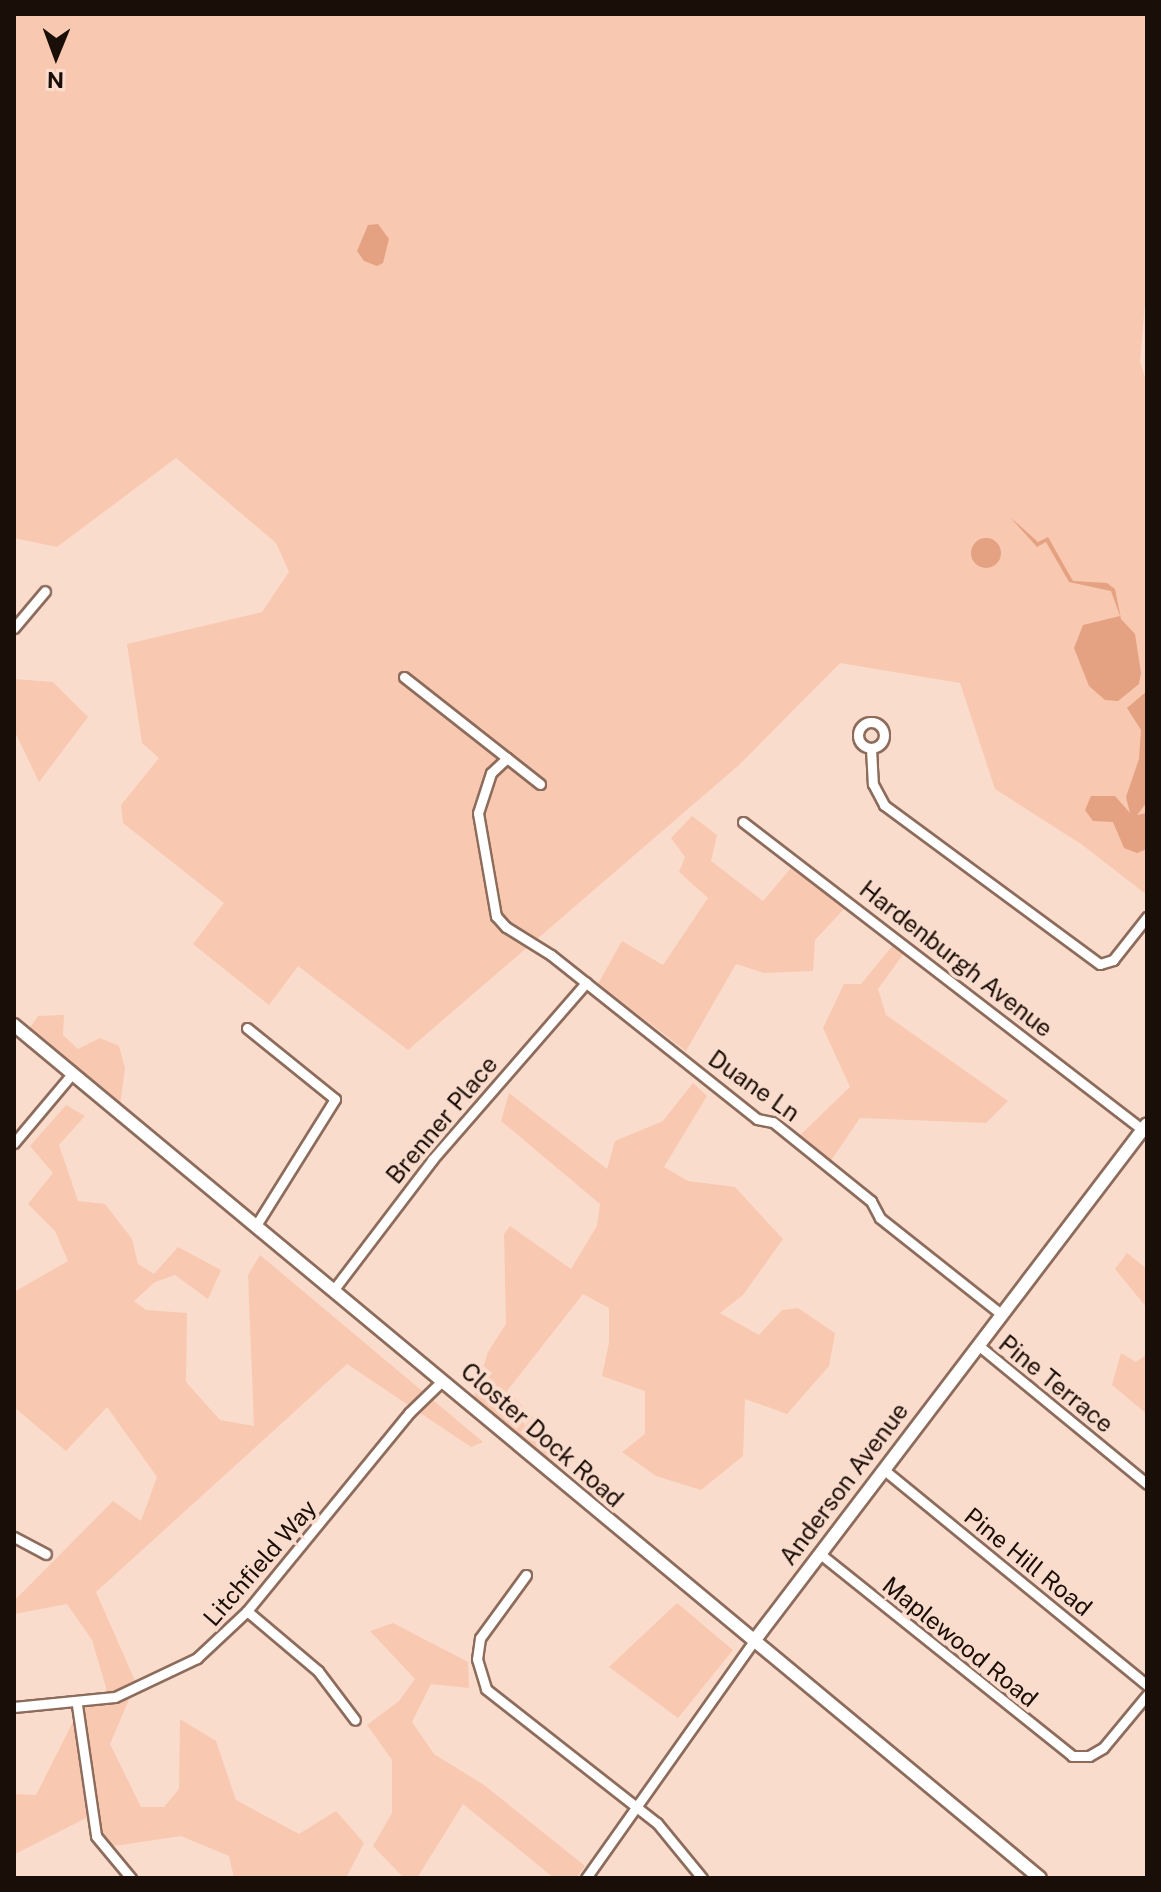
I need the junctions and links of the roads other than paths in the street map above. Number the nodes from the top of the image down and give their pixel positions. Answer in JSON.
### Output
{"nodes":[{"id":1,"x":45,"y":591,"type":"dead end"},
{"id":2,"x":14,"y":628,"type":"edge"},
{"id":3,"x":404,"y":677,"type":"dead end"},
{"id":4,"x":871,"y":748,"type":"dead end"},
{"id":5,"x":507,"y":758,"type":"junction"},
{"id":6,"x":540,"y":784,"type":"dead end"},
{"id":7,"x":743,"y":822,"type":"dead end"},
{"id":8,"x":1147,"y":917,"type":"edge"},
{"id":9,"x":586,"y":983,"type":"junction"},
{"id":10,"x":14,"y":1025,"type":"edge"},
{"id":11,"x":247,"y":1028,"type":"dead end"},
{"id":12,"x":72,"y":1074,"type":"junction"},
{"id":13,"x":1145,"y":1127,"type":"edge"},
{"id":14,"x":14,"y":1143,"type":"edge"},
{"id":15,"x":257,"y":1224,"type":"junction"},
{"id":16,"x":335,"y":1288,"type":"junction"},
{"id":17,"x":1001,"y":1314,"type":"junction"},
{"id":18,"x":978,"y":1345,"type":"junction"},
{"id":19,"x":443,"y":1380,"type":"junction"},
{"id":20,"x":883,"y":1469,"type":"junction"},
{"id":21,"x":1147,"y":1484,"type":"edge"},
{"id":22,"x":14,"y":1537,"type":"edge"},
{"id":23,"x":819,"y":1553,"type":"junction"},
{"id":24,"x":46,"y":1554,"type":"dead end"},
{"id":25,"x":526,"y":1575,"type":"dead end"},
{"id":26,"x":247,"y":1611,"type":"junction"},
{"id":27,"x":754,"y":1641,"type":"junction"},
{"id":28,"x":1147,"y":1685,"type":"edge"},
{"id":29,"x":1147,"y":1695,"type":"edge"},
{"id":30,"x":77,"y":1705,"type":"junction"},
{"id":31,"x":14,"y":1707,"type":"edge"},
{"id":32,"x":355,"y":1720,"type":"dead end"},
{"id":33,"x":639,"y":1810,"type":"junction"},
{"id":34,"x":131,"y":1878,"type":"edge"},
{"id":35,"x":586,"y":1878,"type":"edge"},
{"id":36,"x":702,"y":1878,"type":"edge"},
{"id":37,"x":1040,"y":1878,"type":"edge"}],
"edges":[{"from":1,"to":2,"type":"street"},
{"from":3,"to":5,"type":"street"},
{"from":4,"to":8,"type":"street"},
{"from":5,"to":6,"type":"street"},
{"from":5,"to":9,"type":"street","name":"Duane Ln"},
{"from":7,"to":13,"type":"street","name":"Hardenburgh Avenue"},
{"from":9,"to":16,"type":"street","name":"Brenner Place"},
{"from":9,"to":17,"type":"street","name":"Duane Ln"},
{"from":10,"to":12,"type":"main road","name":"Closter Dock Road"},
{"from":11,"to":15,"type":"street"},
{"from":12,"to":14,"type":"street"},
{"from":12,"to":15,"type":"main road","name":"Closter Dock Road"},
{"from":13,"to":17,"type":"main road","name":"Anderson Avenue"},
{"from":15,"to":16,"type":"main road","name":"Closter Dock Road"},
{"from":16,"to":19,"type":"main road","name":"Closter Dock Road"},
{"from":17,"to":18,"type":"main road","name":"Anderson Avenue"},
{"from":18,"to":20,"type":"main road","name":"Anderson Avenue"},
{"from":18,"to":21,"type":"street","name":"Pine Terrace"},
{"from":19,"to":26,"type":"street","name":"Litchfield Way"},
{"from":19,"to":27,"type":"main road","name":"Closter Dock Road"},
{"from":20,"to":23,"type":"main road","name":"Anderson Avenue"},
{"from":20,"to":28,"type":"street","name":"Pine Hill Road"},
{"from":22,"to":24,"type":"street"},
{"from":23,"to":27,"type":"main road","name":"Anderson Avenue"},
{"from":23,"to":29,"type":"street","name":"Maplewood Road"},
{"from":25,"to":33,"type":"street"},
{"from":26,"to":30,"type":"street","name":"Litchfield Way"},
{"from":26,"to":32,"type":"street"},
{"from":27,"to":33,"type":"street","name":"Anderson Avenue"},
{"from":27,"to":37,"type":"main road","name":"Closter Dock Road"},
{"from":30,"to":31,"type":"street","name":"Litchfield Way"},
{"from":30,"to":34,"type":"street"},
{"from":33,"to":35,"type":"street","name":"Anderson Avenue"},
{"from":33,"to":36,"type":"street"}]}
